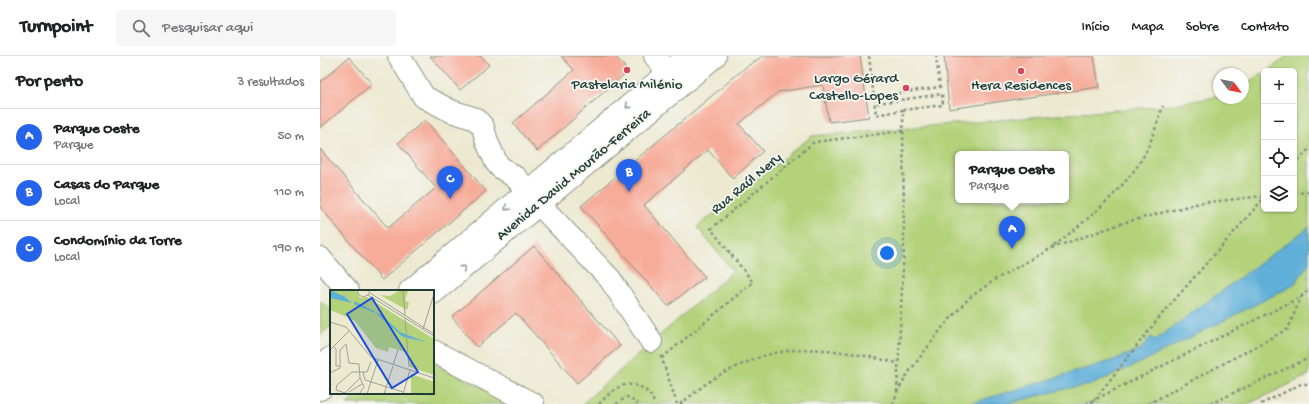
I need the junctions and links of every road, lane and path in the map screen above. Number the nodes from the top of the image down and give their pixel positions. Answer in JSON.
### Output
{"nodes":[{"id":1,"x":399,"y":56,"type":"edge"},
{"id":2,"x":655,"y":56,"type":"edge"},
{"id":3,"x":688,"y":56,"type":"edge"},
{"id":4,"x":716,"y":56,"type":"edge"},
{"id":5,"x":869,"y":56,"type":"edge"},
{"id":6,"x":936,"y":56,"type":"edge"},
{"id":7,"x":674,"y":79,"type":"junction"},
{"id":8,"x":1163,"y":106,"type":"dead end"},
{"id":9,"x":903,"y":110,"type":"junction"},
{"id":10,"x":904,"y":131,"type":"junction"},
{"id":11,"x":1309,"y":149,"type":"edge"},
{"id":12,"x":1297,"y":162,"type":"edge"},
{"id":13,"x":1309,"y":192,"type":"edge"},
{"id":14,"x":1297,"y":193,"type":"edge"},
{"id":15,"x":1261,"y":197,"type":"edge"},
{"id":16,"x":533,"y":198,"type":"junction"},
{"id":17,"x":1261,"y":200,"type":"edge"},
{"id":18,"x":1052,"y":248,"type":"junction"},
{"id":19,"x":320,"y":258,"type":"edge"},
{"id":20,"x":1309,"y":289,"type":"edge"},
{"id":21,"x":347,"y":290,"type":"edge"},
{"id":22,"x":411,"y":290,"type":"edge"},
{"id":23,"x":434,"y":292,"type":"edge"},
{"id":24,"x":1302,"y":296,"type":"junction"},
{"id":25,"x":657,"y":349,"type":"junction"},
{"id":26,"x":434,"y":352,"type":"edge"},
{"id":27,"x":1309,"y":358,"type":"edge"},
{"id":28,"x":330,"y":359,"type":"edge"},
{"id":29,"x":897,"y":363,"type":"junction"},
{"id":30,"x":320,"y":367,"type":"edge"},
{"id":31,"x":330,"y":380,"type":"edge"},
{"id":32,"x":1309,"y":384,"type":"edge"},
{"id":33,"x":320,"y":389,"type":"edge"},
{"id":34,"x":897,"y":392,"type":"junction"},
{"id":35,"x":1093,"y":401,"type":"junction"},
{"id":36,"x":533,"y":404,"type":"edge"},
{"id":37,"x":599,"y":404,"type":"edge"},
{"id":38,"x":616,"y":404,"type":"edge"},
{"id":39,"x":638,"y":404,"type":"edge"},
{"id":40,"x":654,"y":404,"type":"edge"},
{"id":41,"x":678,"y":404,"type":"edge"},
{"id":42,"x":893,"y":404,"type":"edge"},
{"id":43,"x":1086,"y":404,"type":"edge"},
{"id":44,"x":1091,"y":404,"type":"edge"},
{"id":45,"x":1148,"y":404,"type":"edge"},
{"id":46,"x":1210,"y":404,"type":"edge"},
{"id":47,"x":1261,"y":404,"type":"edge"}],
"edges":[{"from":1,"to":16,"type":"street"},
{"from":2,"to":7,"type":"street"},
{"from":3,"to":7,"type":"street","name":"Avenida David Mourão-Ferreira"},
{"from":4,"to":7,"type":"street","name":"Avenida David Mourão-Ferreira"},
{"from":5,"to":9,"type":"path"},
{"from":6,"to":9,"type":"path"},
{"from":7,"to":16,"type":"street","name":"Avenida David Mourão-Ferreira"},
{"from":8,"to":18,"type":"path"},
{"from":9,"to":10,"type":"path"},
{"from":10,"to":25,"type":"path","name":"Rua Raúl Nery"},
{"from":10,"to":29,"type":"path"},
{"from":11,"to":12,"type":"path"},
{"from":13,"to":14,"type":"path"},
{"from":15,"to":18,"type":"path"},
{"from":16,"to":22,"type":"street","name":"Avenida David Mourão-Ferreira","one_way":true},
{"from":23,"to":16,"type":"street","name":"Avenida David Mourão-Ferreira","one_way":true},
{"from":16,"to":25,"type":"street"},
{"from":17,"to":35,"type":"path"},
{"from":18,"to":34,"type":"path"},
{"from":19,"to":21,"type":"street"},
{"from":20,"to":24,"type":"path"},
{"from":24,"to":35,"type":"path"},
{"from":24,"to":45,"type":"path"},
{"from":25,"to":41,"type":"path"},
{"from":26,"to":36,"type":"street"},
{"from":27,"to":46,"type":"path"},
{"from":28,"to":30,"type":"street"},
{"from":29,"to":34,"type":"path"},
{"from":29,"to":41,"type":"path"},
{"from":31,"to":33,"type":"street"},
{"from":32,"to":47,"type":"path"},
{"from":34,"to":42,"type":"path"},
{"from":35,"to":43,"type":"path"},
{"from":35,"to":44,"type":"path"},
{"from":37,"to":40,"type":"path"},
{"from":38,"to":39,"type":"path"}]}
